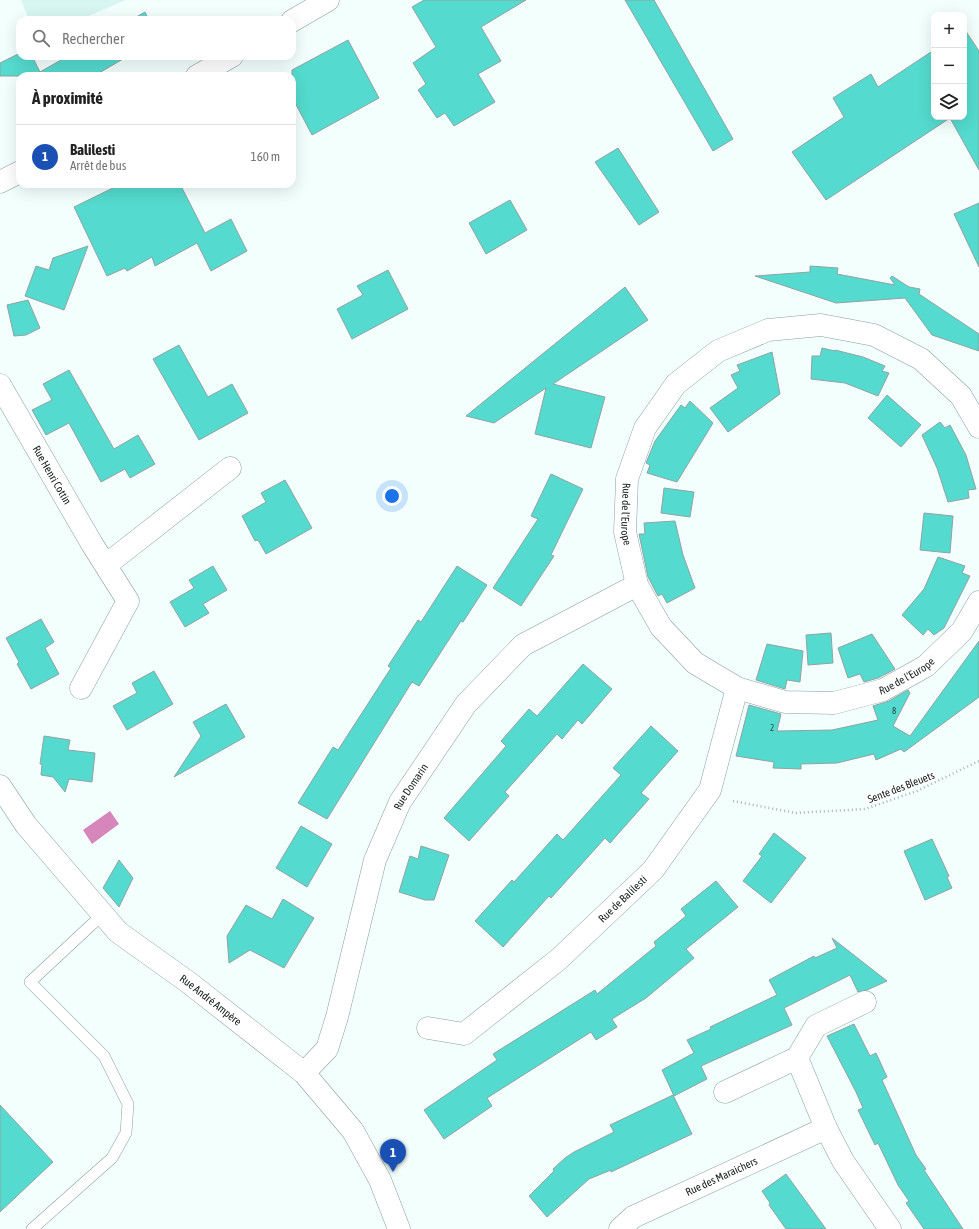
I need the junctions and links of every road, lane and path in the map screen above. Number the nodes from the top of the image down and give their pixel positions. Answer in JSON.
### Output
{"nodes":[{"id":1,"x":328,"y":0,"type":"edge"},
{"id":2,"x":296,"y":19,"type":"edge"},
{"id":3,"x":225,"y":60,"type":"edge"},
{"id":4,"x":204,"y":72,"type":"edge"},
{"id":5,"x":16,"y":174,"type":"edge"},
{"id":6,"x":0,"y":182,"type":"edge"},
{"id":7,"x":0,"y":385,"type":"edge"},
{"id":8,"x":979,"y":427,"type":"edge"},
{"id":9,"x":230,"y":468,"type":"dead end"},
{"id":10,"x":106,"y":565,"type":"junction"},
{"id":11,"x":637,"y":585,"type":"junction"},
{"id":12,"x":979,"y":602,"type":"edge"},
{"id":13,"x":81,"y":688,"type":"dead end"},
{"id":14,"x":737,"y":688,"type":"junction"},
{"id":15,"x":979,"y":761,"type":"edge"},
{"id":16,"x":0,"y":786,"type":"edge"},
{"id":17,"x":706,"y":795,"type":"junction"},
{"id":18,"x":103,"y":914,"type":"junction"},
{"id":19,"x":865,"y":1002,"type":"dead end"},
{"id":20,"x":428,"y":1028,"type":"dead end"},
{"id":21,"x":797,"y":1058,"type":"junction"},
{"id":22,"x":304,"y":1073,"type":"junction"},
{"id":23,"x":725,"y":1092,"type":"dead end"},
{"id":24,"x":826,"y":1128,"type":"junction"},
{"id":25,"x":32,"y":1229,"type":"edge"},
{"id":26,"x":399,"y":1229,"type":"edge"},
{"id":27,"x":620,"y":1229,"type":"edge"},
{"id":28,"x":890,"y":1229,"type":"edge"}],
"edges":[{"from":1,"to":2,"type":"street"},
{"from":3,"to":4,"type":"street"},
{"from":5,"to":6,"type":"street"},
{"from":7,"to":10,"type":"street","name":"Rue Henri Cottin"},
{"from":8,"to":11,"type":"street","name":"Rue de l'Europe"},
{"from":9,"to":10,"type":"street"},
{"from":10,"to":13,"type":"street","name":"Rue Henri Cottin"},
{"from":11,"to":14,"type":"street","name":"Rue de l'Europe"},
{"from":11,"to":22,"type":"street","name":"Rue Domarin"},
{"from":12,"to":14,"type":"street","name":"Rue de l'Europe"},
{"from":14,"to":17,"type":"street","name":"Rue de Balilesti"},
{"from":15,"to":17,"type":"path","name":"Sente des Bleuets"},
{"from":16,"to":18,"type":"street","name":"Rue André Ampère"},
{"from":17,"to":20,"type":"street","name":"Rue de Balilesti"},
{"from":18,"to":22,"type":"street","name":"Rue André Ampère"},
{"from":18,"to":25,"type":"lane"},
{"from":19,"to":21,"type":"street"},
{"from":21,"to":23,"type":"street"},
{"from":21,"to":24,"type":"street"},
{"from":22,"to":26,"type":"street","name":"Rue André Ampère"},
{"from":24,"to":27,"type":"street","name":"Rue des Maraichers"},
{"from":24,"to":28,"type":"street"}]}
